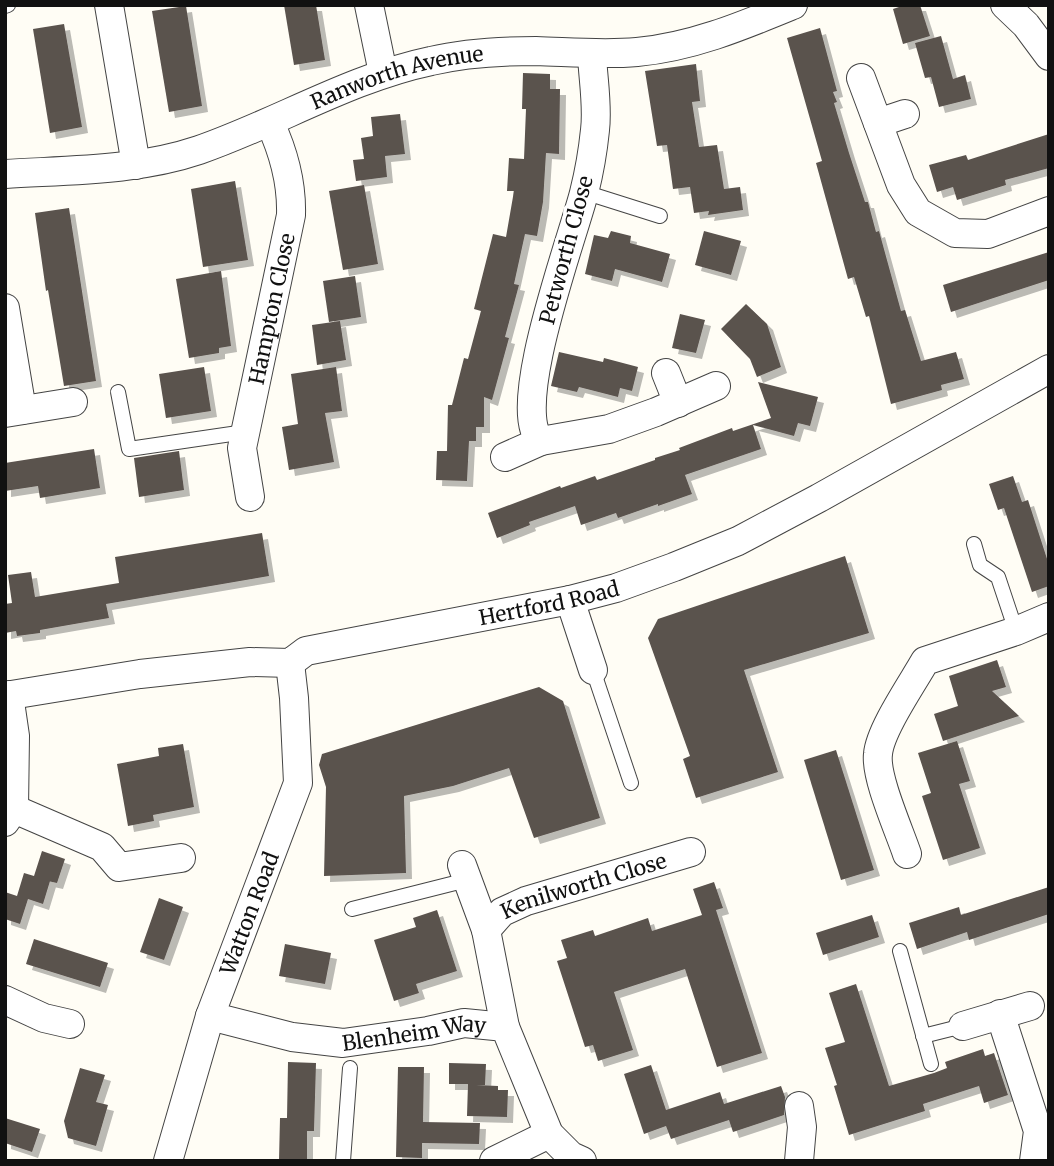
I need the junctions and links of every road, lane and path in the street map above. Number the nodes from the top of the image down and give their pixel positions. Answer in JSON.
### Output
{"nodes":[{"id":1,"x":109,"y":5,"type":"edge"},
{"id":2,"x":369,"y":5,"type":"edge"},
{"id":3,"x":793,"y":5,"type":"edge"},
{"id":4,"x":1005,"y":5,"type":"edge"},
{"id":5,"x":592,"y":55,"type":"junction"},
{"id":6,"x":1049,"y":56,"type":"edge"},
{"id":7,"x":383,"y":73,"type":"junction"},
{"id":8,"x":861,"y":78,"type":"dead end"},
{"id":9,"x":905,"y":114,"type":"dead end"},
{"id":10,"x":270,"y":122,"type":"junction"},
{"id":11,"x":878,"y":122,"type":"junction"},
{"id":12,"x":136,"y":165,"type":"junction"},
{"id":13,"x":5,"y":173,"type":"edge"},
{"id":14,"x":584,"y":192,"type":"junction"},
{"id":15,"x":1049,"y":211,"type":"edge"},
{"id":16,"x":660,"y":216,"type":"dead end"},
{"id":17,"x":5,"y":308,"type":"edge"},
{"id":18,"x":1049,"y":369,"type":"edge"},
{"id":19,"x":666,"y":373,"type":"dead end"},
{"id":20,"x":716,"y":386,"type":"dead end"},
{"id":21,"x":118,"y":392,"type":"dead end"},
{"id":22,"x":74,"y":402,"type":"dead end"},
{"id":23,"x":678,"y":403,"type":"junction"},
{"id":24,"x":14,"y":412,"type":"edge"},
{"id":25,"x":245,"y":432,"type":"junction"},
{"id":26,"x":541,"y":441,"type":"junction"},
{"id":27,"x":505,"y":457,"type":"dead end"},
{"id":28,"x":250,"y":496,"type":"dead end"},
{"id":29,"x":974,"y":544,"type":"dead end"},
{"id":30,"x":570,"y":600,"type":"junction"},
{"id":31,"x":1049,"y":617,"type":"edge"},
{"id":32,"x":1016,"y":631,"type":"junction"},
{"id":33,"x":290,"y":663,"type":"junction"},
{"id":34,"x":593,"y":670,"type":"joint"},
{"id":35,"x":7,"y":696,"type":"edge"},
{"id":36,"x":631,"y":783,"type":"dead end"},
{"id":37,"x":10,"y":816,"type":"edge"},
{"id":38,"x":691,"y":852,"type":"dead end"},
{"id":39,"x":907,"y":854,"type":"dead end"},
{"id":40,"x":181,"y":858,"type":"dead end"},
{"id":41,"x":465,"y":873,"type":"joint"},
{"id":42,"x":352,"y":909,"type":"dead end"},
{"id":43,"x":486,"y":930,"type":"junction"},
{"id":44,"x":900,"y":951,"type":"dead end"},
{"id":45,"x":5,"y":1000,"type":"edge"},
{"id":46,"x":1030,"y":1006,"type":"dead end"},
{"id":47,"x":1000,"y":1014,"type":"junction"},
{"id":48,"x":210,"y":1016,"type":"junction"},
{"id":49,"x":70,"y":1024,"type":"dead end"},
{"id":50,"x":963,"y":1026,"type":"joint"},
{"id":51,"x":505,"y":1027,"type":"junction"},
{"id":52,"x":923,"y":1036,"type":"junction"},
{"id":53,"x":931,"y":1064,"type":"dead end"},
{"id":54,"x":350,"y":1068,"type":"dead end"},
{"id":55,"x":799,"y":1106,"type":"dead end"},
{"id":56,"x":549,"y":1134,"type":"junction"},
{"id":57,"x":168,"y":1161,"type":"edge"},
{"id":58,"x":344,"y":1161,"type":"edge"},
{"id":59,"x":494,"y":1161,"type":"edge"},
{"id":60,"x":582,"y":1161,"type":"edge"},
{"id":61,"x":799,"y":1161,"type":"edge"},
{"id":62,"x":1034,"y":1161,"type":"edge"}],
"edges":[{"from":1,"to":12,"type":"street"},
{"from":2,"to":7,"type":"street"},
{"from":3,"to":5,"type":"street","name":"Ranworth Avenue"},
{"from":4,"to":6,"type":"street"},
{"from":5,"to":7,"type":"street","name":"Ranworth Avenue"},
{"from":5,"to":14,"type":"street","name":"Petworth Close"},
{"from":7,"to":10,"type":"street","name":"Ranworth Avenue"},
{"from":8,"to":11,"type":"street"},
{"from":9,"to":11,"type":"street"},
{"from":10,"to":12,"type":"street","name":"Ranworth Avenue"},
{"from":10,"to":25,"type":"street","name":"Hampton Close"},
{"from":11,"to":15,"type":"street"},
{"from":12,"to":13,"type":"street","name":"Ranworth Avenue"},
{"from":14,"to":16,"type":"lane"},
{"from":14,"to":26,"type":"street","name":"Petworth Close"},
{"from":17,"to":24,"type":"street"},
{"from":18,"to":30,"type":"street","name":"Hertford Road"},
{"from":19,"to":23,"type":"street"},
{"from":20,"to":23,"type":"street"},
{"from":21,"to":25,"type":"lane"},
{"from":22,"to":24,"type":"street"},
{"from":23,"to":26,"type":"street"},
{"from":25,"to":28,"type":"street","name":"Hampton Close"},
{"from":26,"to":27,"type":"street"},
{"from":29,"to":32,"type":"lane"},
{"from":30,"to":33,"type":"street","name":"Hertford Road"},
{"from":30,"to":34,"type":"street"},
{"from":31,"to":32,"type":"street"},
{"from":32,"to":39,"type":"street"},
{"from":33,"to":35,"type":"street","name":"Hertford Road"},
{"from":33,"to":48,"type":"street","name":"Watton Road"},
{"from":34,"to":36,"type":"lane"},
{"from":35,"to":37,"type":"street"},
{"from":37,"to":40,"type":"street"},
{"from":38,"to":43,"type":"street","name":"Kenilworth Close"},
{"from":41,"to":42,"type":"lane"},
{"from":41,"to":43,"type":"street","name":"Kenilworth Close"},
{"from":43,"to":51,"type":"street","name":"Kenilworth Close"},
{"from":44,"to":52,"type":"lane"},
{"from":45,"to":49,"type":"street"},
{"from":46,"to":47,"type":"street"},
{"from":47,"to":50,"type":"street"},
{"from":47,"to":62,"type":"street"},
{"from":48,"to":51,"type":"street","name":"Blenheim Way"},
{"from":48,"to":57,"type":"street","name":"Watton Road"},
{"from":50,"to":52,"type":"lane"},
{"from":51,"to":56,"type":"street","name":"Blenheim Way"},
{"from":52,"to":53,"type":"lane"},
{"from":54,"to":58,"type":"lane"},
{"from":55,"to":61,"type":"street"},
{"from":56,"to":59,"type":"street"},
{"from":56,"to":60,"type":"street","name":"Blenheim Way"}]}
